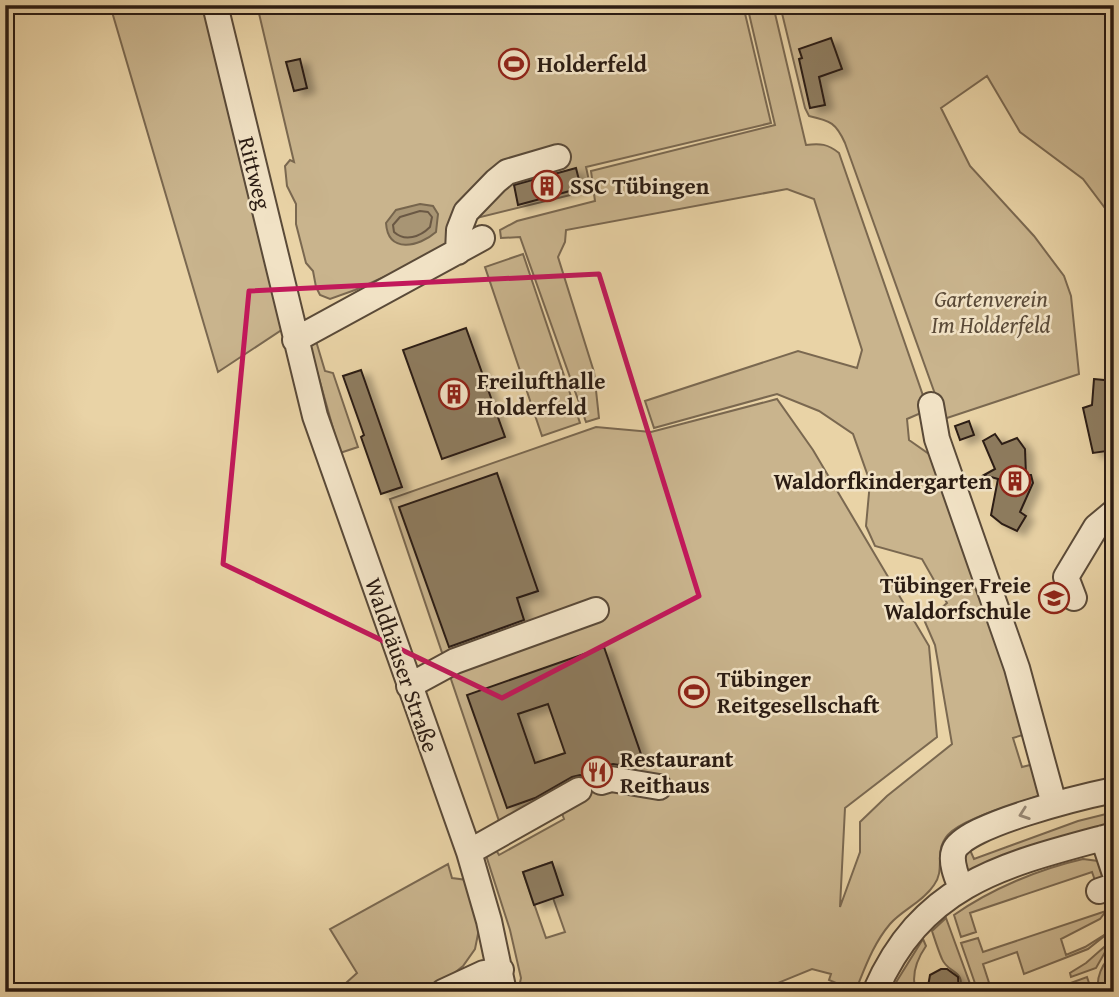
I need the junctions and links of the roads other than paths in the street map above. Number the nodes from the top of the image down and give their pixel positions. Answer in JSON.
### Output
{"nodes":[{"id":1,"x":215,"y":5,"type":"edge"},
{"id":2,"x":558,"y":158,"type":"dead end"},
{"id":3,"x":482,"y":237,"type":"dead end"},
{"id":4,"x":458,"y":252,"type":"junction"},
{"id":5,"x":295,"y":340,"type":"junction"},
{"id":6,"x":932,"y":405,"type":"dead end"},
{"id":7,"x":1114,"y":512,"type":"edge"},
{"id":8,"x":1074,"y":598,"type":"dead end"},
{"id":9,"x":596,"y":610,"type":"dead end"},
{"id":10,"x":409,"y":686,"type":"junction"},
{"id":11,"x":659,"y":787,"type":"dead end"},
{"id":12,"x":1114,"y":790,"type":"edge"},
{"id":13,"x":1054,"y":804,"type":"junction"},
{"id":14,"x":1108,"y":837,"type":"edge"},
{"id":15,"x":469,"y":852,"type":"junction"},
{"id":16,"x":1114,"y":871,"type":"edge"},
{"id":17,"x":961,"y":888,"type":"junction"},
{"id":18,"x":502,"y":981,"type":"edge"},
{"id":19,"x":443,"y":992,"type":"edge"},
{"id":20,"x":874,"y":992,"type":"edge"}],
"edges":[{"from":1,"to":5,"type":"street","name":"Rittweg"},
{"from":2,"to":4,"type":"street"},
{"from":3,"to":4,"type":"street"},
{"from":4,"to":5,"type":"street"},
{"from":5,"to":10,"type":"street","name":"Waldhäuser Straße"},
{"from":6,"to":13,"type":"street"},
{"from":7,"to":8,"type":"street"},
{"from":9,"to":10,"type":"street"},
{"from":10,"to":15,"type":"street","name":"Waldhäuser Straße"},
{"from":11,"to":15,"type":"street"},
{"from":12,"to":13,"type":"street"},
{"from":13,"to":17,"type":"street","one_way":true},
{"from":14,"to":16,"type":"street"},
{"from":14,"to":17,"type":"street"},
{"from":15,"to":18,"type":"street","name":"Waldhäuser Straße"},
{"from":17,"to":20,"type":"street"},
{"from":18,"to":19,"type":"street"}]}
